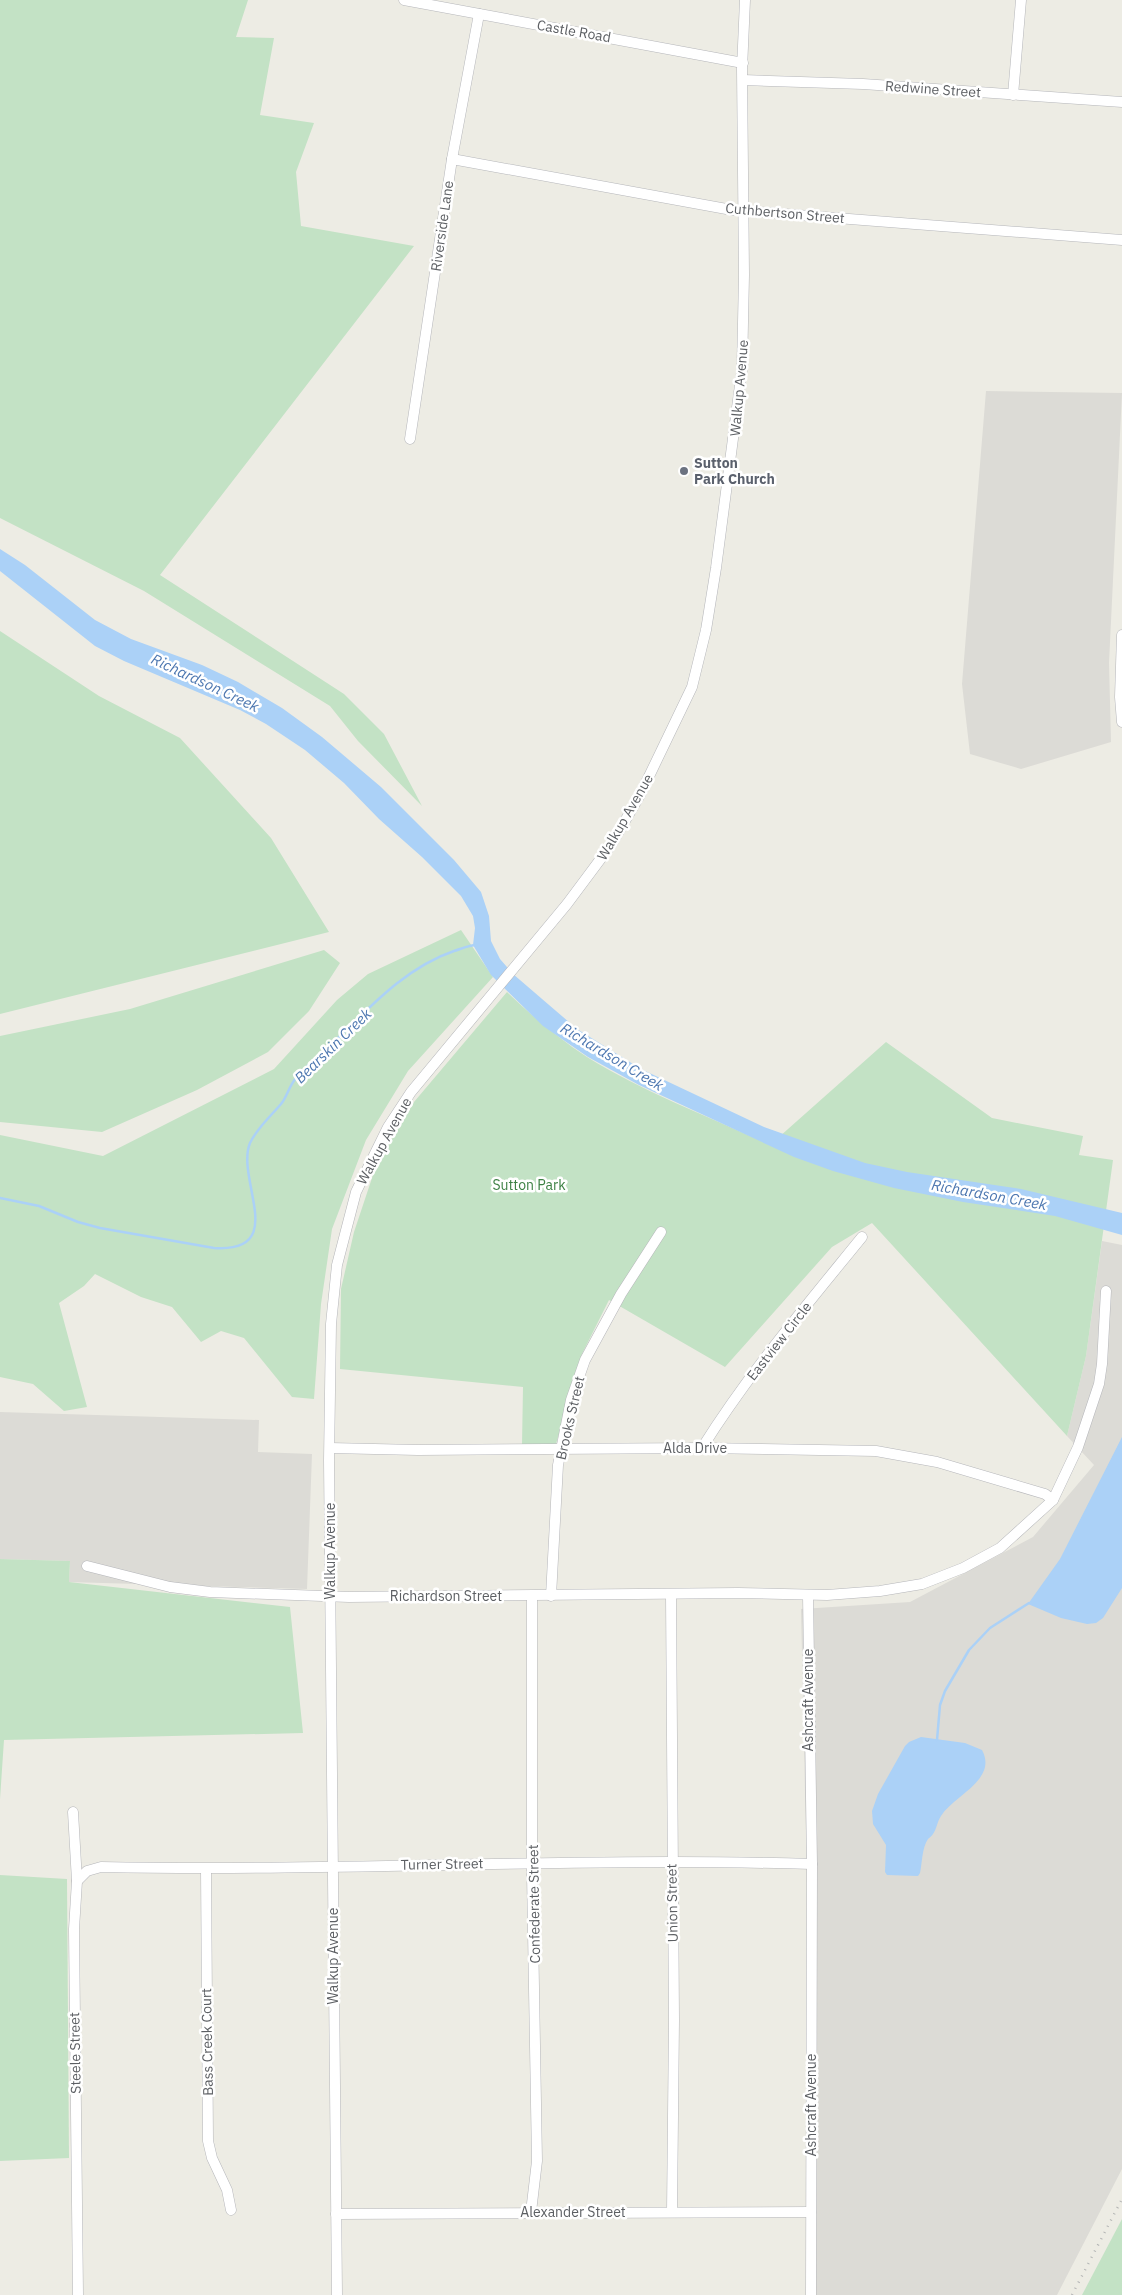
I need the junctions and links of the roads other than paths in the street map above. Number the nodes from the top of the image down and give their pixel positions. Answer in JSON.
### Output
{"nodes":[{"id":1,"x":404,"y":0,"type":"edge"},
{"id":2,"x":745,"y":0,"type":"edge"},
{"id":3,"x":1021,"y":0,"type":"edge"},
{"id":4,"x":479,"y":14,"type":"junction"},
{"id":5,"x":743,"y":63,"type":"junction"},
{"id":6,"x":743,"y":80,"type":"junction"},
{"id":7,"x":1013,"y":95,"type":"junction"},
{"id":8,"x":1122,"y":102,"type":"edge"},
{"id":9,"x":452,"y":159,"type":"junction"},
{"id":10,"x":743,"y":210,"type":"junction"},
{"id":11,"x":1122,"y":240,"type":"edge"},
{"id":12,"x":410,"y":439,"type":"dead end"},
{"id":13,"x":1122,"y":635,"type":"edge"},
{"id":14,"x":1122,"y":722,"type":"edge"},
{"id":15,"x":662,"y":1232,"type":"dead end"},
{"id":16,"x":862,"y":1237,"type":"dead end"},
{"id":17,"x":1106,"y":1291,"type":"dead end"},
{"id":18,"x":330,"y":1448,"type":"junction"},
{"id":19,"x":702,"y":1448,"type":"junction"},
{"id":20,"x":560,"y":1449,"type":"junction"},
{"id":21,"x":1053,"y":1500,"type":"junction"},
{"id":22,"x":87,"y":1566,"type":"dead end"},
{"id":23,"x":671,"y":1595,"type":"junction"},
{"id":24,"x":808,"y":1595,"type":"junction"},
{"id":25,"x":330,"y":1596,"type":"junction"},
{"id":26,"x":532,"y":1596,"type":"junction"},
{"id":27,"x":550,"y":1596,"type":"junction"},
{"id":28,"x":73,"y":1812,"type":"dead end"},
{"id":29,"x":671,"y":1863,"type":"junction"},
{"id":30,"x":533,"y":1864,"type":"junction"},
{"id":31,"x":812,"y":1864,"type":"junction"},
{"id":32,"x":333,"y":1865,"type":"junction"},
{"id":33,"x":206,"y":1869,"type":"junction"},
{"id":34,"x":77,"y":1881,"type":"junction"},
{"id":35,"x":231,"y":2210,"type":"dead end"},
{"id":36,"x":531,"y":2212,"type":"junction"},
{"id":37,"x":672,"y":2212,"type":"junction"},
{"id":38,"x":811,"y":2212,"type":"junction"},
{"id":39,"x":336,"y":2214,"type":"junction"},
{"id":40,"x":78,"y":2295,"type":"edge"},
{"id":41,"x":337,"y":2295,"type":"edge"},
{"id":42,"x":811,"y":2295,"type":"edge"}],
"edges":[{"from":1,"to":4,"type":"street","name":"Castle Road"},
{"from":2,"to":5,"type":"street"},
{"from":3,"to":7,"type":"street"},
{"from":4,"to":5,"type":"street","name":"Castle Road"},
{"from":4,"to":9,"type":"street","name":"Riverside Lane"},
{"from":5,"to":6,"type":"street","name":"Walkup Avenue"},
{"from":6,"to":7,"type":"street","name":"Redwine Street"},
{"from":6,"to":10,"type":"street","name":"Walkup Avenue"},
{"from":7,"to":8,"type":"street","name":"Redwine Street"},
{"from":9,"to":10,"type":"street","name":"Cuthbertson Street"},
{"from":9,"to":12,"type":"street","name":"Riverside Lane"},
{"from":10,"to":11,"type":"street","name":"Cuthbertson Street"},
{"from":10,"to":18,"type":"street","name":"Walkup Avenue"},
{"from":13,"to":14,"type":"street"},
{"from":15,"to":20,"type":"street","name":"Brooks Street"},
{"from":16,"to":19,"type":"street","name":"Eastview Circle"},
{"from":17,"to":21,"type":"street"},
{"from":18,"to":20,"type":"street","name":"Alda Drive"},
{"from":18,"to":25,"type":"street","name":"Walkup Avenue"},
{"from":19,"to":20,"type":"street","name":"Alda Drive"},
{"from":19,"to":21,"type":"street","name":"Alda Drive"},
{"from":20,"to":27,"type":"street","name":"Brooks Street"},
{"from":21,"to":24,"type":"street"},
{"from":22,"to":25,"type":"street","name":"Richardson Street"},
{"from":23,"to":24,"type":"street","name":"Richardson Street"},
{"from":23,"to":27,"type":"street","name":"Richardson Street"},
{"from":23,"to":29,"type":"street","name":"Union Street"},
{"from":24,"to":31,"type":"street","name":"Ashcraft Avenue"},
{"from":25,"to":26,"type":"street","name":"Richardson Street"},
{"from":25,"to":32,"type":"street","name":"Walkup Avenue"},
{"from":26,"to":27,"type":"street","name":"Richardson Street"},
{"from":26,"to":30,"type":"street","name":"Confederate Street"},
{"from":28,"to":34,"type":"street","name":"Steele Street"},
{"from":29,"to":30,"type":"street","name":"Turner Street"},
{"from":29,"to":31,"type":"street","name":"Turner Street"},
{"from":29,"to":37,"type":"street","name":"Union Street"},
{"from":30,"to":32,"type":"street","name":"Turner Street"},
{"from":30,"to":36,"type":"street","name":"Confederate Street"},
{"from":31,"to":38,"type":"street","name":"Ashcraft Avenue"},
{"from":32,"to":33,"type":"street","name":"Turner Street"},
{"from":32,"to":39,"type":"street","name":"Walkup Avenue"},
{"from":33,"to":34,"type":"street","name":"Turner Street"},
{"from":33,"to":35,"type":"street","name":"Bass Creek Court"},
{"from":34,"to":40,"type":"street","name":"Steele Street"},
{"from":36,"to":37,"type":"street","name":"Alexander Street"},
{"from":36,"to":39,"type":"street","name":"Alexander Street"},
{"from":37,"to":38,"type":"street","name":"Alexander Street"},
{"from":38,"to":42,"type":"street","name":"Ashcraft Avenue"},
{"from":39,"to":41,"type":"street","name":"Walkup Avenue"}]}
